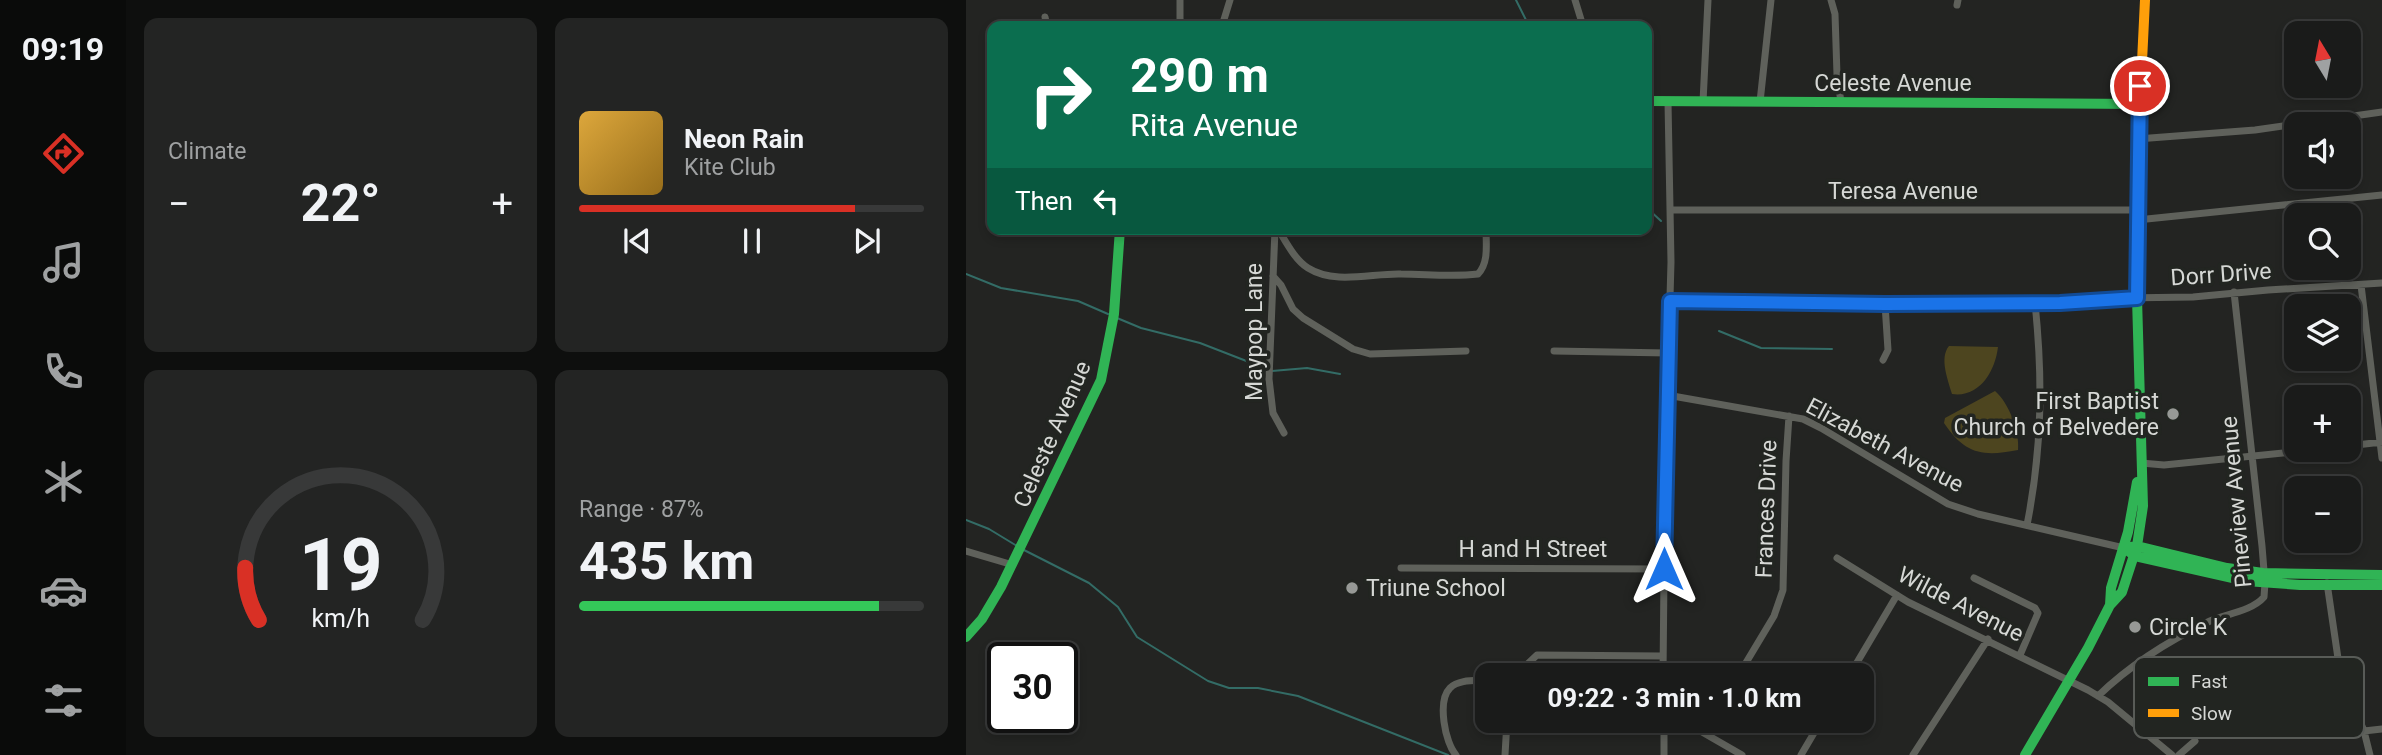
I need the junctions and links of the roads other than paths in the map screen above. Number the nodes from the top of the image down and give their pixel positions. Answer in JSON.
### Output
{"nodes":[{"id":1,"x":1180,"y":0,"type":"edge"},
{"id":2,"x":1230,"y":0,"type":"edge"},
{"id":3,"x":1575,"y":0,"type":"edge"},
{"id":4,"x":1708,"y":0,"type":"edge"},
{"id":5,"x":1771,"y":0,"type":"edge"},
{"id":6,"x":1831,"y":0,"type":"edge"},
{"id":7,"x":2146,"y":0,"type":"edge"},
{"id":8,"x":1045,"y":18,"type":"dead end"},
{"id":9,"x":1046,"y":21,"type":"edge"},
{"id":10,"x":1181,"y":21,"type":"edge"},
{"id":11,"x":1224,"y":21,"type":"edge"},
{"id":12,"x":1581,"y":21,"type":"edge"},
{"id":13,"x":1652,"y":101,"type":"edge"},
{"id":14,"x":1668,"y":102,"type":"junction"},
{"id":15,"x":1703,"y":102,"type":"junction"},
{"id":16,"x":1760,"y":102,"type":"junction"},
{"id":17,"x":1841,"y":103,"type":"junction"},
{"id":18,"x":2138,"y":104,"type":"junction"},
{"id":19,"x":2382,"y":112,"type":"edge"},
{"id":20,"x":2137,"y":139,"type":"junction"},
{"id":21,"x":2382,"y":195,"type":"edge"},
{"id":22,"x":1670,"y":210,"type":"junction"},
{"id":23,"x":2137,"y":215,"type":"junction"},
{"id":24,"x":1120,"y":235,"type":"edge"},
{"id":25,"x":1276,"y":235,"type":"edge"},
{"id":26,"x":1281,"y":235,"type":"edge"},
{"id":27,"x":1486,"y":235,"type":"edge"},
{"id":28,"x":1273,"y":276,"type":"junction"},
{"id":29,"x":2382,"y":283,"type":"edge"},
{"id":30,"x":2361,"y":285,"type":"junction"},
{"id":31,"x":2234,"y":292,"type":"junction"},
{"id":32,"x":2141,"y":298,"type":"junction"},
{"id":33,"x":1670,"y":301,"type":"junction"},
{"id":34,"x":2035,"y":303,"type":"junction"},
{"id":35,"x":1885,"y":304,"type":"junction"},
{"id":36,"x":1466,"y":351,"type":"dead end"},
{"id":37,"x":1553,"y":351,"type":"dead end"},
{"id":38,"x":1668,"y":353,"type":"junction"},
{"id":39,"x":1883,"y":360,"type":"dead end"},
{"id":40,"x":1667,"y":395,"type":"junction"},
{"id":41,"x":1790,"y":416,"type":"junction"},
{"id":42,"x":1284,"y":433,"type":"dead end"},
{"id":43,"x":2382,"y":442,"type":"edge"},
{"id":44,"x":2361,"y":444,"type":"edge"},
{"id":45,"x":2284,"y":453,"type":"edge"},
{"id":46,"x":2252,"y":456,"type":"junction"},
{"id":47,"x":2382,"y":458,"type":"edge"},
{"id":48,"x":2140,"y":463,"type":"junction"},
{"id":49,"x":2027,"y":526,"type":"junction"},
{"id":50,"x":2124,"y":548,"type":"junction"},
{"id":51,"x":966,"y":551,"type":"edge"},
{"id":52,"x":2136,"y":551,"type":"junction"},
{"id":53,"x":1837,"y":558,"type":"dead end"},
{"id":54,"x":1013,"y":565,"type":"junction"},
{"id":55,"x":1401,"y":568,"type":"dead end"},
{"id":56,"x":1664,"y":569,"type":"junction"},
{"id":57,"x":2382,"y":575,"type":"edge"},
{"id":58,"x":1975,"y":578,"type":"dead end"},
{"id":59,"x":2264,"y":578,"type":"junction"},
{"id":60,"x":2327,"y":580,"type":"junction"},
{"id":61,"x":2382,"y":585,"type":"edge"},
{"id":62,"x":1897,"y":595,"type":"junction"},
{"id":63,"x":2110,"y":606,"type":"junction"},
{"id":64,"x":966,"y":637,"type":"edge"},
{"id":65,"x":1987,"y":639,"type":"junction"},
{"id":66,"x":2020,"y":655,"type":"junction"},
{"id":67,"x":1662,"y":656,"type":"junction"},
{"id":68,"x":2149,"y":657,"type":"edge"},
{"id":69,"x":2338,"y":657,"type":"edge"},
{"id":70,"x":1529,"y":663,"type":"edge"},
{"id":71,"x":1662,"y":663,"type":"edge"},
{"id":72,"x":1746,"y":663,"type":"edge"},
{"id":73,"x":1857,"y":663,"type":"edge"},
{"id":74,"x":2134,"y":669,"type":"edge"},
{"id":75,"x":2070,"y":679,"type":"junction"},
{"id":76,"x":1475,"y":682,"type":"edge"},
{"id":77,"x":2098,"y":696,"type":"junction"},
{"id":78,"x":2134,"y":722,"type":"edge"},
{"id":79,"x":2382,"y":729,"type":"edge"},
{"id":80,"x":2364,"y":731,"type":"joint"},
{"id":81,"x":1506,"y":733,"type":"edge"},
{"id":82,"x":1664,"y":733,"type":"edge"},
{"id":83,"x":1703,"y":733,"type":"edge"},
{"id":84,"x":1814,"y":733,"type":"edge"},
{"id":85,"x":2153,"y":738,"type":"edge"},
{"id":86,"x":2195,"y":741,"type":"dead end"},
{"id":87,"x":1456,"y":755,"type":"edge"},
{"id":88,"x":1505,"y":755,"type":"edge"},
{"id":89,"x":1664,"y":755,"type":"edge"},
{"id":90,"x":1742,"y":755,"type":"edge"},
{"id":91,"x":1801,"y":755,"type":"edge"},
{"id":92,"x":1913,"y":755,"type":"edge"},
{"id":93,"x":2025,"y":755,"type":"edge"},
{"id":94,"x":2172,"y":755,"type":"edge"},
{"id":95,"x":2179,"y":755,"type":"edge"},
{"id":96,"x":2370,"y":755,"type":"edge"}],
"edges":[{"from":1,"to":10,"type":"street"},
{"from":2,"to":11,"type":"street"},
{"from":3,"to":12,"type":"street"},
{"from":4,"to":15,"type":"street"},
{"from":5,"to":16,"type":"street"},
{"from":6,"to":17,"type":"street"},
{"from":7,"to":18,"type":"main road"},
{"from":8,"to":9,"type":"street"},
{"from":13,"to":14,"type":"main road","name":"Celeste Avenue"},
{"from":14,"to":15,"type":"main road","name":"Celeste Avenue"},
{"from":14,"to":22,"type":"street"},
{"from":15,"to":16,"type":"main road","name":"Celeste Avenue"},
{"from":16,"to":17,"type":"main road","name":"Celeste Avenue"},
{"from":17,"to":18,"type":"main road","name":"Celeste Avenue"},
{"from":18,"to":20,"type":"main road"},
{"from":19,"to":20,"type":"street"},
{"from":20,"to":23,"type":"main road"},
{"from":21,"to":23,"type":"street","name":"Teresa Avenue"},
{"from":22,"to":23,"type":"street","name":"Teresa Avenue"},
{"from":22,"to":33,"type":"street"},
{"from":23,"to":32,"type":"main road"},
{"from":24,"to":54,"type":"main road","name":"Celeste Avenue"},
{"from":25,"to":28,"type":"street","name":"Maypop Lane"},
{"from":26,"to":27,"type":"street"},
{"from":28,"to":36,"type":"street"},
{"from":28,"to":42,"type":"street","name":"Maypop Lane"},
{"from":29,"to":30,"type":"street","name":"Dorr Drive"},
{"from":30,"to":31,"type":"street","name":"Dorr Drive"},
{"from":30,"to":43,"type":"street"},
{"from":31,"to":32,"type":"street","name":"Dorr Drive"},
{"from":31,"to":46,"type":"street","name":"Pineview Avenue"},
{"from":32,"to":34,"type":"street","name":"Dorr Drive"},
{"from":32,"to":48,"type":"main road"},
{"from":33,"to":35,"type":"street","name":"Dorr Drive"},
{"from":33,"to":38,"type":"street"},
{"from":34,"to":35,"type":"street","name":"Dorr Drive"},
{"from":34,"to":49,"type":"street"},
{"from":35,"to":39,"type":"street"},
{"from":37,"to":38,"type":"street"},
{"from":38,"to":40,"type":"street"},
{"from":40,"to":41,"type":"street","name":"Elizabeth Avenue"},
{"from":40,"to":56,"type":"street"},
{"from":41,"to":49,"type":"street","name":"Elizabeth Avenue"},
{"from":41,"to":72,"type":"street","name":"Frances Drive"},
{"from":43,"to":44,"type":"street"},
{"from":43,"to":47,"type":"street"},
{"from":45,"to":46,"type":"street"},
{"from":46,"to":48,"type":"street"},
{"from":46,"to":59,"type":"street","name":"Pineview Avenue"},
{"from":48,"to":50,"type":"main road"},
{"from":48,"to":52,"type":"main road"},
{"from":49,"to":50,"type":"street","name":"Elizabeth Avenue"},
{"from":50,"to":52,"type":"main road"},
{"from":50,"to":63,"type":"main road"},
{"from":51,"to":54,"type":"street"},
{"from":52,"to":59,"type":"main road"},
{"from":52,"to":63,"type":"main road"},
{"from":53,"to":62,"type":"street","name":"Wilde Avenue"},
{"from":54,"to":64,"type":"main road","name":"Celeste Avenue"},
{"from":55,"to":56,"type":"street","name":"H and H Street"},
{"from":56,"to":67,"type":"street"},
{"from":57,"to":60,"type":"main road"},
{"from":58,"to":66,"type":"street"},
{"from":59,"to":60,"type":"main road"},
{"from":59,"to":68,"type":"street","name":"Pineview Avenue"},
{"from":60,"to":61,"type":"main road"},
{"from":60,"to":69,"type":"street"},
{"from":62,"to":65,"type":"street","name":"Wilde Avenue"},
{"from":62,"to":73,"type":"street"},
{"from":63,"to":75,"type":"main road"},
{"from":65,"to":66,"type":"street","name":"Wilde Avenue"},
{"from":65,"to":92,"type":"street"},
{"from":66,"to":75,"type":"street","name":"Wilde Avenue"},
{"from":67,"to":70,"type":"street"},
{"from":67,"to":71,"type":"street"},
{"from":74,"to":77,"type":"street","name":"Pineview Avenue"},
{"from":75,"to":77,"type":"street","name":"Wilde Avenue"},
{"from":75,"to":93,"type":"main road"},
{"from":76,"to":87,"type":"street"},
{"from":77,"to":78,"type":"street","name":"Wilde Avenue"},
{"from":79,"to":80,"type":"street"},
{"from":80,"to":96,"type":"street"},
{"from":81,"to":88,"type":"street"},
{"from":82,"to":89,"type":"street"},
{"from":83,"to":90,"type":"street"},
{"from":84,"to":91,"type":"street"},
{"from":85,"to":94,"type":"street","name":"Wilde Avenue"},
{"from":86,"to":95,"type":"street"}]}
